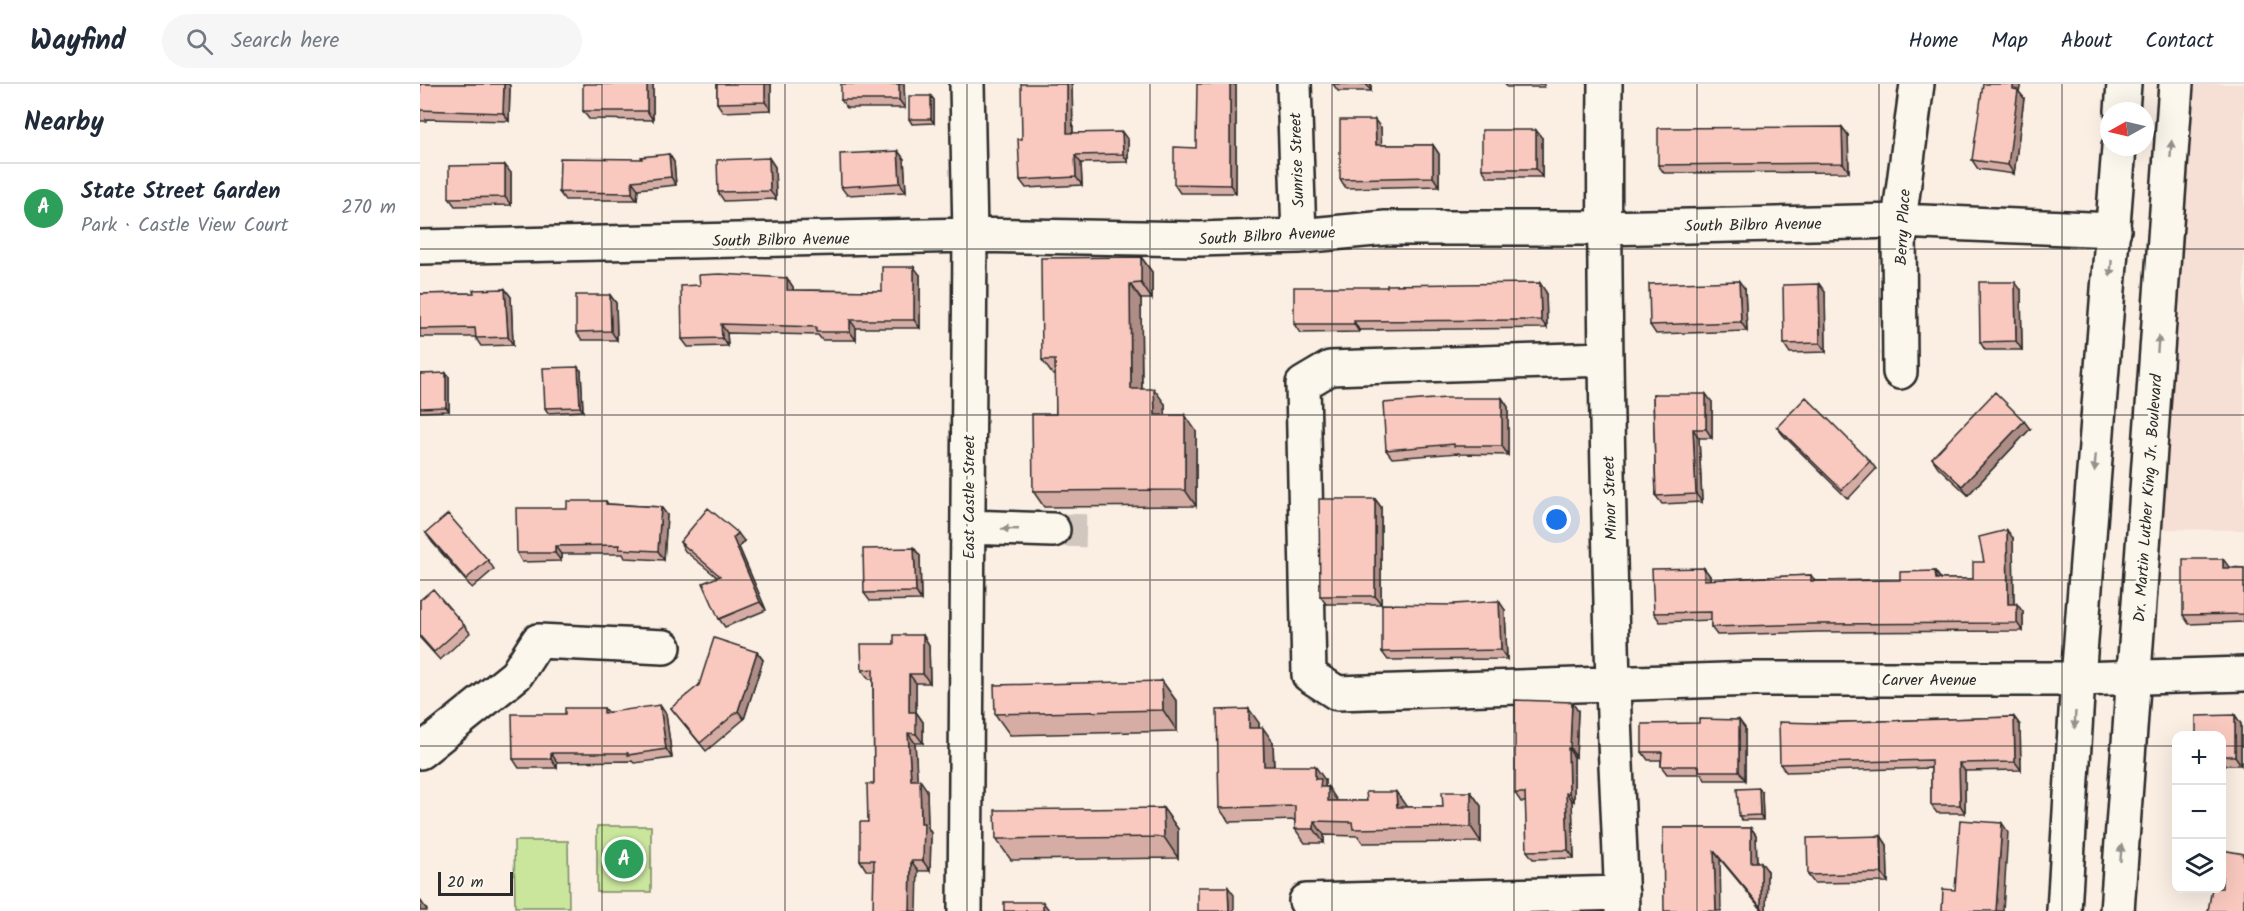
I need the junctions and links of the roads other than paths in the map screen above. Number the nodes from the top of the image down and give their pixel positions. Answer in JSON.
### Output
{"nodes":[{"id":1,"x":967,"y":84,"type":"edge"},
{"id":2,"x":1294,"y":84,"type":"edge"},
{"id":3,"x":1605,"y":84,"type":"edge"},
{"id":4,"x":1917,"y":84,"type":"edge"},
{"id":5,"x":2124,"y":84,"type":"edge"},
{"id":6,"x":2176,"y":84,"type":"edge"},
{"id":7,"x":2123,"y":102,"type":"edge"},
{"id":8,"x":2119,"y":156,"type":"edge"},
{"id":9,"x":1899,"y":221,"type":"junction"},
{"id":10,"x":1603,"y":228,"type":"junction"},
{"id":11,"x":2114,"y":230,"type":"junction"},
{"id":12,"x":970,"y":235,"type":"junction"},
{"id":13,"x":1299,"y":236,"type":"junction"},
{"id":14,"x":420,"y":247,"type":"edge"},
{"id":15,"x":1605,"y":359,"type":"junction"},
{"id":16,"x":1900,"y":372,"type":"dead end"},
{"id":17,"x":968,"y":527,"type":"junction"},
{"id":18,"x":1053,"y":530,"type":"tunnel mouth"},
{"id":19,"x":664,"y":647,"type":"dead end"},
{"id":20,"x":2244,"y":674,"type":"edge"},
{"id":21,"x":2134,"y":677,"type":"junction"},
{"id":22,"x":2078,"y":679,"type":"junction"},
{"id":23,"x":1613,"y":685,"type":"junction"},
{"id":24,"x":420,"y":752,"type":"edge"},
{"id":25,"x":1306,"y":901,"type":"dead end"},
{"id":26,"x":1622,"y":902,"type":"edge"},
{"id":27,"x":965,"y":911,"type":"edge"},
{"id":28,"x":2064,"y":911,"type":"edge"},
{"id":29,"x":2117,"y":911,"type":"edge"}],
"edges":[{"from":1,"to":12,"type":"street","name":"East Castle Street"},
{"from":2,"to":13,"type":"street","name":"Sunrise Street"},
{"from":3,"to":10,"type":"street","name":"Minor Street"},
{"from":4,"to":9,"type":"street","name":"Berry Place"},
{"from":5,"to":7,"type":"street"},
{"from":21,"to":6,"type":"street","name":"Dr. Martin Luther King Jr. Boulevard","one_way":true},
{"from":8,"to":11,"type":"street"},
{"from":9,"to":10,"type":"street","name":"South Bilbro Avenue"},
{"from":9,"to":11,"type":"street","name":"South Bilbro Avenue"},
{"from":9,"to":16,"type":"street","name":"Berry Place"},
{"from":10,"to":13,"type":"street","name":"South Bilbro Avenue"},
{"from":10,"to":15,"type":"street","name":"Minor Street"},
{"from":11,"to":22,"type":"street","one_way":true},
{"from":12,"to":13,"type":"street","name":"South Bilbro Avenue"},
{"from":12,"to":14,"type":"street","name":"South Bilbro Avenue"},
{"from":12,"to":17,"type":"street","name":"East Castle Street"},
{"from":15,"to":23,"type":"street","name":"Minor Street"},
{"from":15,"to":23,"type":"street","name":"Carver Avenue"},
{"from":18,"to":17,"type":"street","one_way":true},
{"from":17,"to":27,"type":"street","name":"East Castle Street"},
{"from":19,"to":24,"type":"street"},
{"from":20,"to":21,"type":"street","name":"Carver Avenue"},
{"from":21,"to":22,"type":"street","name":"Carver Avenue"},
{"from":29,"to":21,"type":"street","name":"Dr. Martin Luther King Jr. Boulevard","one_way":true},
{"from":22,"to":23,"type":"street","name":"Carver Avenue"},
{"from":22,"to":28,"type":"street","one_way":true},
{"from":23,"to":26,"type":"street","name":"Minor Street"},
{"from":25,"to":26,"type":"street"}]}
